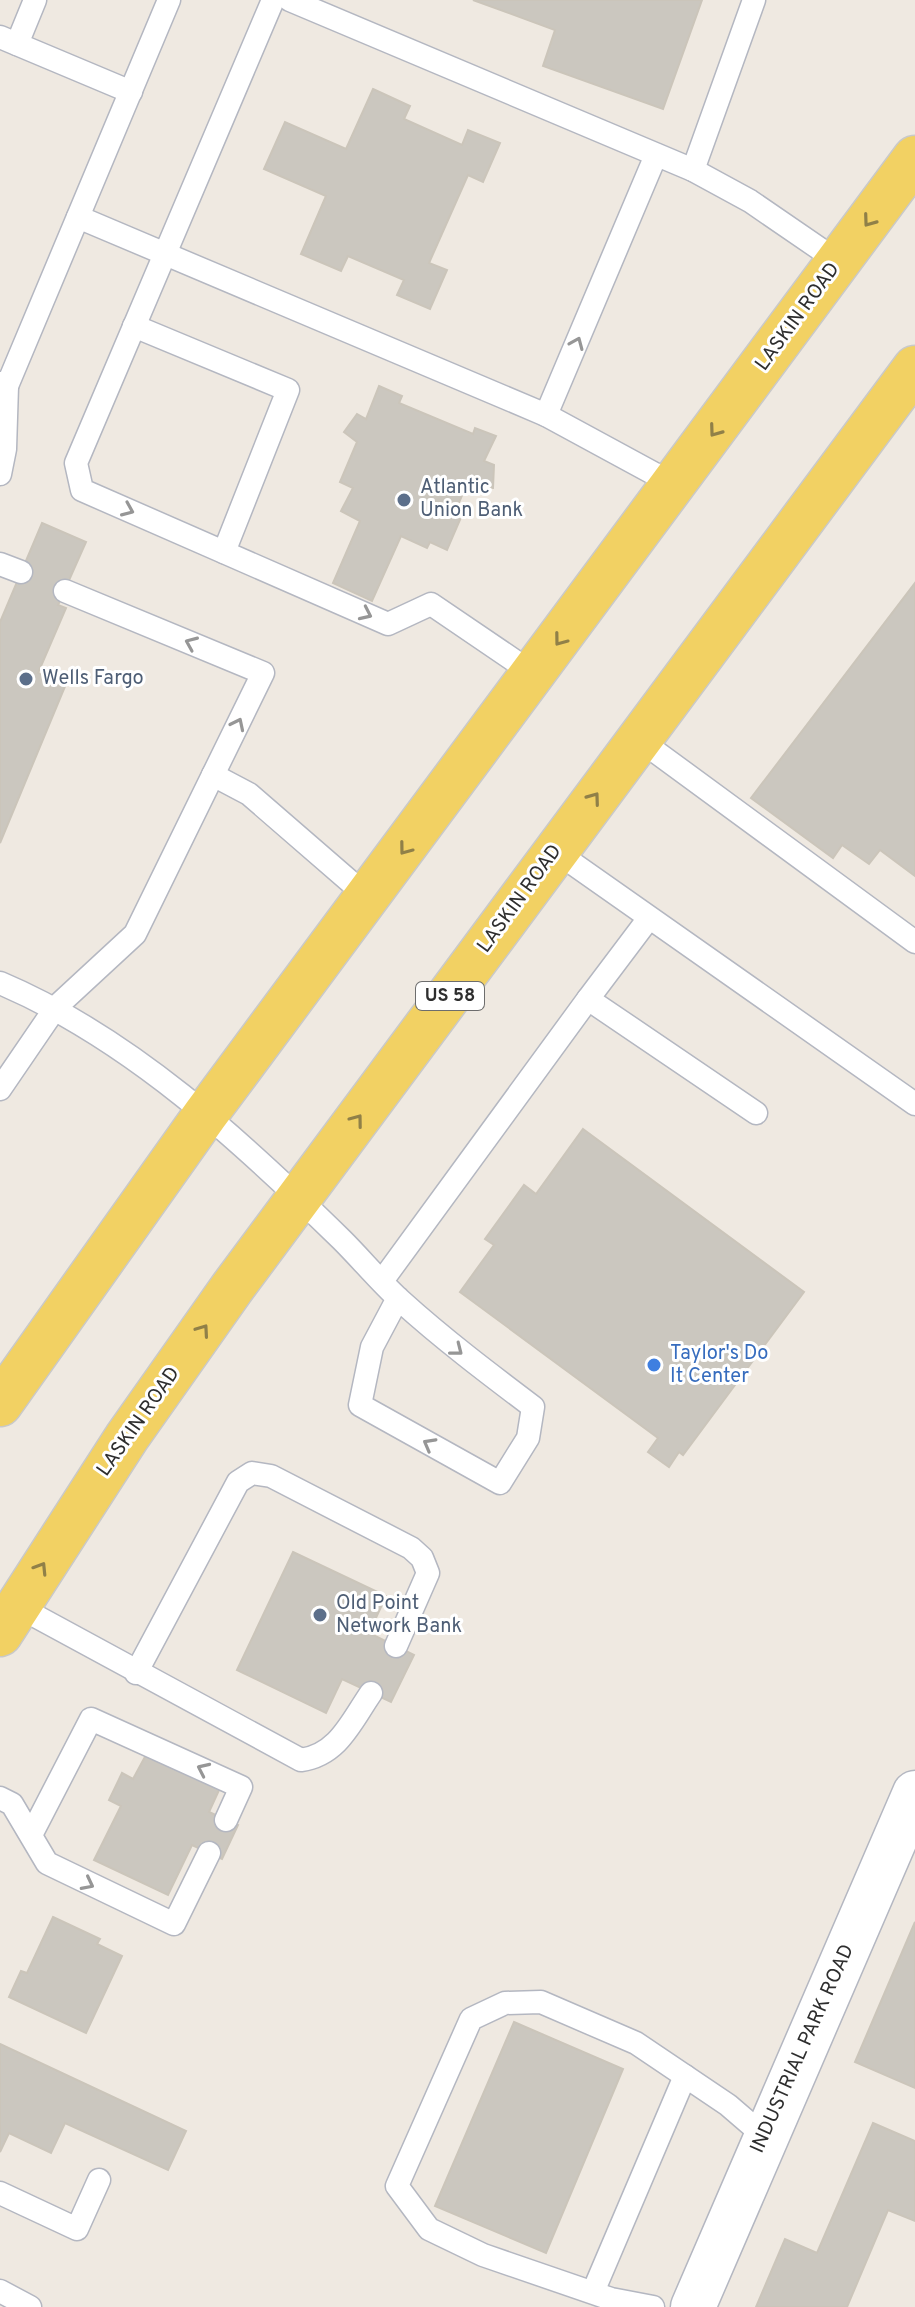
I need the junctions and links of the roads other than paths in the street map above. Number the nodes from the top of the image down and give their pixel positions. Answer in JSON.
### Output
{"nodes":[{"id":1,"x":35,"y":0,"type":"edge"},
{"id":2,"x":169,"y":0,"type":"edge"},
{"id":3,"x":273,"y":0,"type":"edge"},
{"id":4,"x":290,"y":0,"type":"edge"},
{"id":5,"x":754,"y":0,"type":"edge"},
{"id":6,"x":8,"y":40,"type":"edge"},
{"id":7,"x":131,"y":92,"type":"junction"},
{"id":8,"x":656,"y":155,"type":"junction"},
{"id":9,"x":915,"y":158,"type":"edge"},
{"id":10,"x":693,"y":170,"type":"junction"},
{"id":11,"x":78,"y":217,"type":"junction"},
{"id":12,"x":165,"y":254,"type":"junction"},
{"id":13,"x":839,"y":262,"type":"junction"},
{"id":14,"x":134,"y":326,"type":"junction"},
{"id":15,"x":915,"y":368,"type":"edge"},
{"id":16,"x":3,"y":384,"type":"edge"},
{"id":17,"x":546,"y":415,"type":"junction"},
{"id":18,"x":0,"y":474,"type":"edge"},
{"id":19,"x":675,"y":485,"type":"junction"},
{"id":20,"x":224,"y":552,"type":"junction"},
{"id":21,"x":65,"y":591,"type":"dead end"},
{"id":22,"x":534,"y":674,"type":"junction"},
{"id":23,"x":637,"y":738,"type":"junction"},
{"id":24,"x":213,"y":775,"type":"junction"},
{"id":25,"x":555,"y":851,"type":"junction"},
{"id":26,"x":369,"y":898,"type":"junction"},
{"id":27,"x":649,"y":918,"type":"junction"},
{"id":28,"x":915,"y":942,"type":"edge"},
{"id":29,"x":0,"y":983,"type":"edge"},
{"id":30,"x":588,"y":999,"type":"junction"},
{"id":31,"x":56,"y":1007,"type":"junction"},
{"id":32,"x":0,"y":1089,"type":"edge"},
{"id":33,"x":915,"y":1104,"type":"edge"},
{"id":34,"x":756,"y":1113,"type":"dead end"},
{"id":35,"x":205,"y":1115,"type":"junction"},
{"id":36,"x":297,"y":1198,"type":"junction"},
{"id":37,"x":382,"y":1281,"type":"junction"},
{"id":38,"x":398,"y":1298,"type":"junction"},
{"id":39,"x":0,"y":1404,"type":"edge"},
{"id":40,"x":9,"y":1620,"type":"edge"},
{"id":41,"x":396,"y":1646,"type":"dead end"},
{"id":42,"x":136,"y":1673,"type":"junction"},
{"id":43,"x":371,"y":1693,"type":"dead end"},
{"id":44,"x":915,"y":1793,"type":"edge"},
{"id":45,"x":0,"y":1798,"type":"edge"},
{"id":46,"x":226,"y":1820,"type":"dead end"},
{"id":47,"x":31,"y":1835,"type":"junction"},
{"id":48,"x":209,"y":1853,"type":"dead end"},
{"id":49,"x":685,"y":2076,"type":"junction"},
{"id":50,"x":764,"y":2136,"type":"junction"},
{"id":51,"x":99,"y":2180,"type":"dead end"},
{"id":52,"x":0,"y":2193,"type":"edge"},
{"id":53,"x":0,"y":2291,"type":"edge"},
{"id":54,"x":593,"y":2292,"type":"junction"},
{"id":55,"x":30,"y":2307,"type":"edge"},
{"id":56,"x":653,"y":2307,"type":"edge"},
{"id":57,"x":693,"y":2307,"type":"edge"}],
"edges":[{"from":1,"to":6,"type":"lane"},
{"from":2,"to":7,"type":"lane"},
{"from":3,"to":12,"type":"lane"},
{"from":4,"to":8,"type":"lane"},
{"from":5,"to":10,"type":"lane"},
{"from":6,"to":7,"type":"lane"},
{"from":7,"to":11,"type":"lane"},
{"from":8,"to":10,"type":"lane"},
{"from":17,"to":8,"type":"lane","one_way":true},
{"from":9,"to":13,"type":"main road","name":"LASKIN ROAD","one_way":true},
{"from":10,"to":13,"type":"lane"},
{"from":11,"to":12,"type":"lane"},
{"from":11,"to":16,"type":"lane"},
{"from":12,"to":14,"type":"lane"},
{"from":12,"to":17,"type":"lane"},
{"from":13,"to":19,"type":"main road","name":"LASKIN ROAD","one_way":true},
{"from":14,"to":20,"type":"lane","one_way":true},
{"from":14,"to":20,"type":"lane"},
{"from":15,"to":23,"type":"main road","name":"LASKIN ROAD","number":"US 58"},
{"from":16,"to":18,"type":"lane"},
{"from":17,"to":19,"type":"lane"},
{"from":19,"to":22,"type":"main road","name":"LASKIN ROAD","one_way":true},
{"from":20,"to":22,"type":"lane","one_way":true},
{"from":24,"to":21,"type":"lane","one_way":true},
{"from":22,"to":26,"type":"main road","name":"LASKIN ROAD","one_way":true},
{"from":25,"to":23,"type":"main road","name":"LASKIN ROAD","number":"US 58","one_way":true},
{"from":23,"to":28,"type":"lane"},
{"from":24,"to":26,"type":"lane"},
{"from":24,"to":31,"type":"lane"},
{"from":25,"to":27,"type":"lane"},
{"from":36,"to":25,"type":"main road","name":"LASKIN ROAD","number":"US 58","one_way":true},
{"from":26,"to":35,"type":"main road","name":"LASKIN ROAD"},
{"from":27,"to":30,"type":"lane"},
{"from":27,"to":33,"type":"lane"},
{"from":29,"to":31,"type":"lane"},
{"from":30,"to":34,"type":"lane"},
{"from":30,"to":37,"type":"lane"},
{"from":31,"to":32,"type":"lane"},
{"from":31,"to":35,"type":"lane"},
{"from":35,"to":36,"type":"lane"},
{"from":35,"to":39,"type":"main road","name":"LASKIN ROAD"},
{"from":36,"to":37,"type":"lane"},
{"from":40,"to":36,"type":"main road","name":"LASKIN ROAD","number":"US 58","one_way":true},
{"from":37,"to":38,"type":"lane"},
{"from":38,"to":38,"type":"lane","one_way":true},
{"from":40,"to":42,"type":"lane"},
{"from":41,"to":42,"type":"lane"},
{"from":42,"to":43,"type":"lane"},
{"from":44,"to":50,"type":"street","name":"INDUSTRIAL PARK ROAD"},
{"from":45,"to":47,"type":"lane"},
{"from":46,"to":47,"type":"lane","one_way":true},
{"from":47,"to":48,"type":"lane","one_way":true},
{"from":49,"to":50,"type":"lane"},
{"from":49,"to":54,"type":"lane"},
{"from":49,"to":54,"type":"lane"},
{"from":50,"to":57,"type":"street","name":"INDUSTRIAL PARK ROAD"},
{"from":51,"to":52,"type":"lane"},
{"from":53,"to":55,"type":"lane"},
{"from":54,"to":56,"type":"lane"}]}
